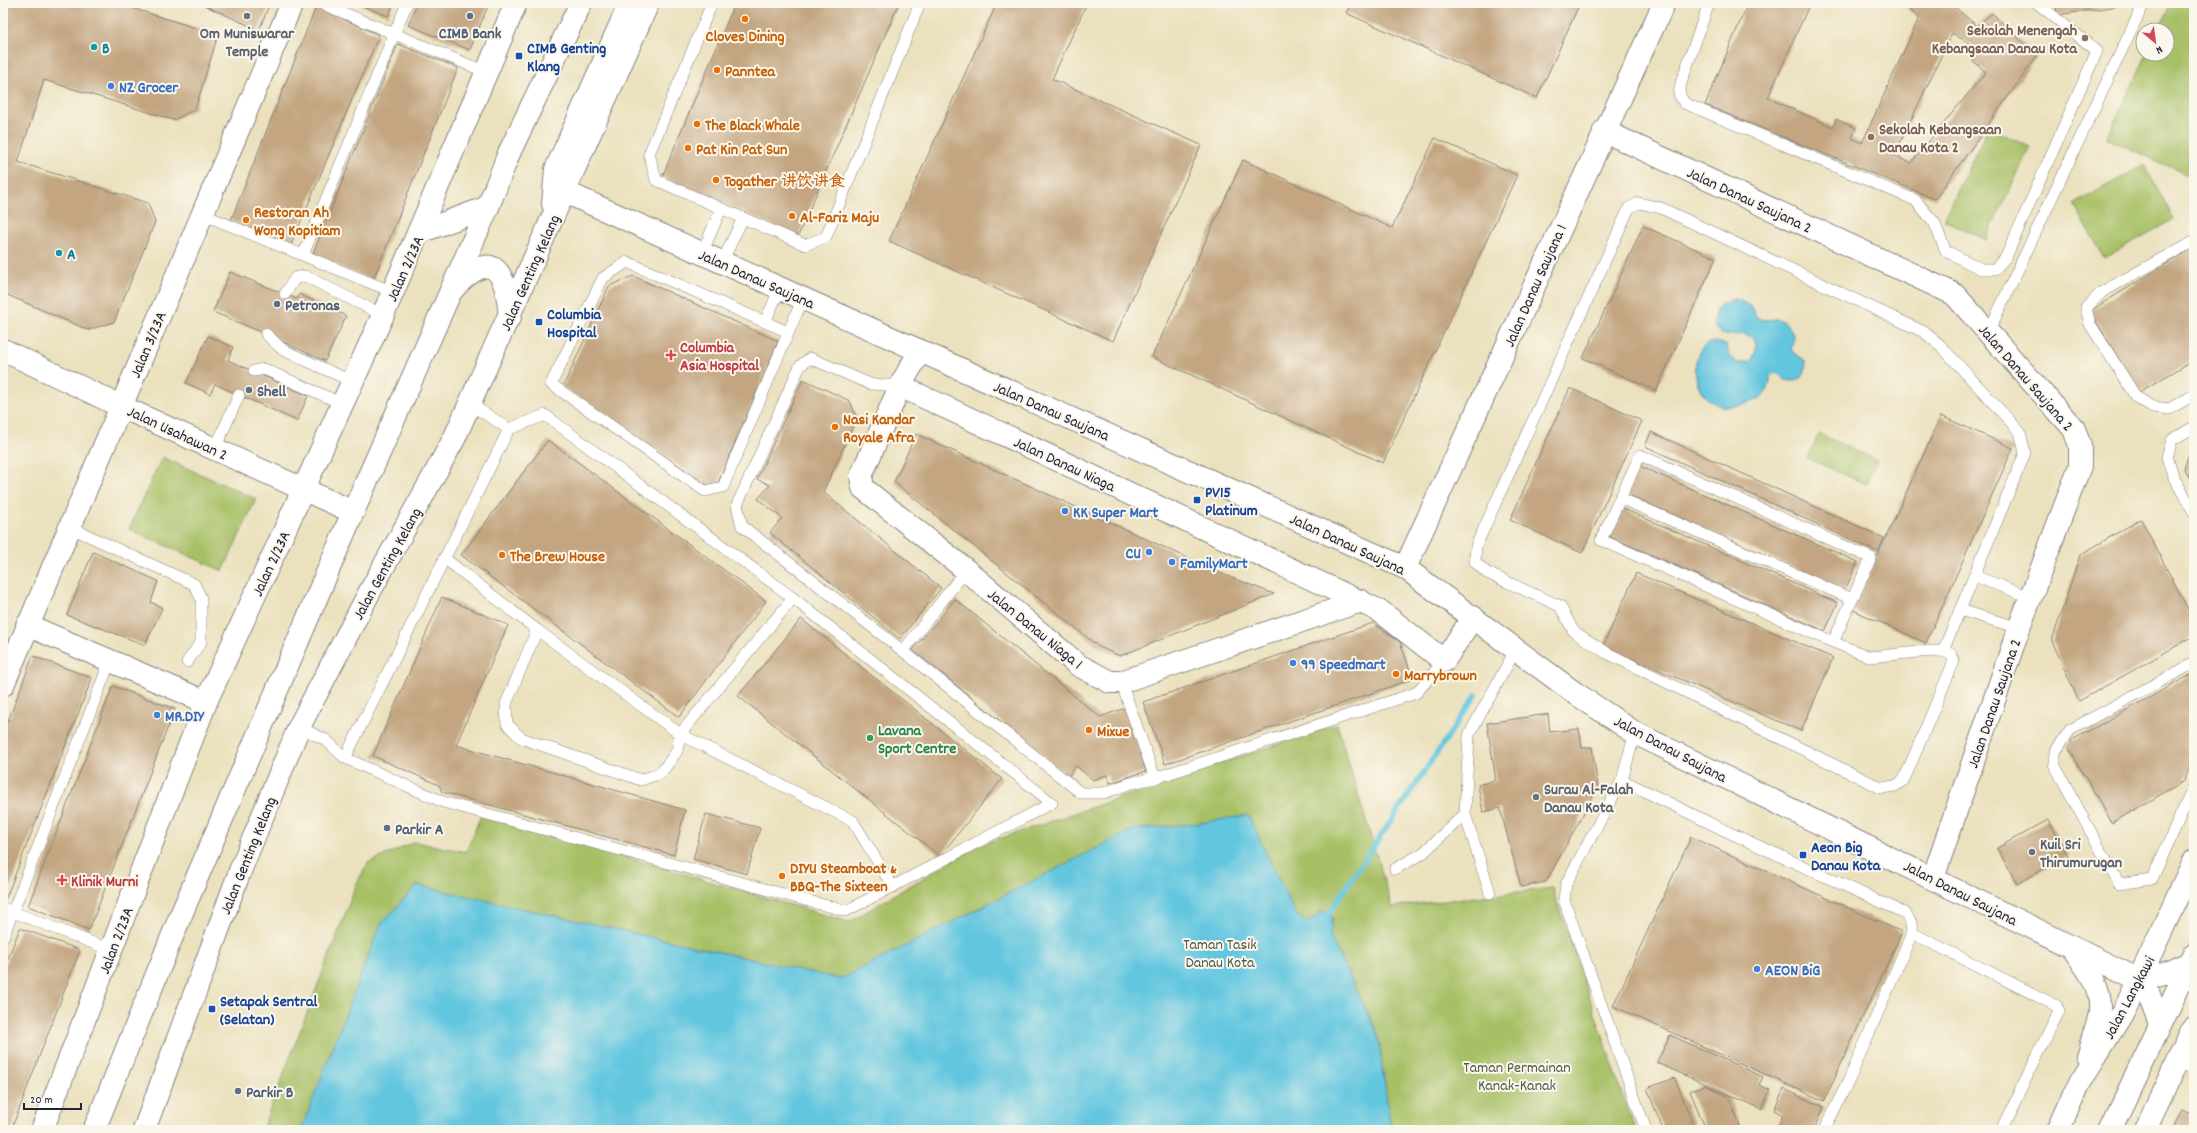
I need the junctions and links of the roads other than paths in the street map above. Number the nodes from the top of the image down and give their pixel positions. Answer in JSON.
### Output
{"nodes":[{"id":1,"x":292,"y":3,"type":"edge"},
{"id":2,"x":320,"y":3,"type":"edge"},
{"id":3,"x":407,"y":3,"type":"edge"},
{"id":4,"x":516,"y":3,"type":"edge"},
{"id":5,"x":581,"y":3,"type":"edge"},
{"id":6,"x":630,"y":3,"type":"edge"},
{"id":7,"x":648,"y":3,"type":"edge"},
{"id":8,"x":712,"y":3,"type":"edge"},
{"id":9,"x":920,"y":3,"type":"edge"},
{"id":10,"x":1664,"y":3,"type":"edge"},
{"id":11,"x":1709,"y":3,"type":"edge"},
{"id":12,"x":2037,"y":3,"type":"edge"},
{"id":13,"x":2144,"y":3,"type":"edge"},
{"id":14,"x":394,"y":34,"type":"junction"},
{"id":15,"x":486,"y":72,"type":"junction"},
{"id":16,"x":1604,"y":131,"type":"junction"},
{"id":17,"x":565,"y":192,"type":"junction"},
{"id":18,"x":488,"y":207,"type":"junction"},
{"id":19,"x":721,"y":209,"type":"junction"},
{"id":20,"x":202,"y":214,"type":"junction"},
{"id":21,"x":743,"y":218,"type":"junction"},
{"id":22,"x":552,"y":221,"type":"junction"},
{"id":23,"x":420,"y":232,"type":"junction"},
{"id":24,"x":2194,"y":242,"type":"edge"},
{"id":25,"x":702,"y":253,"type":"junction"},
{"id":26,"x":303,"y":255,"type":"junction"},
{"id":27,"x":722,"y":262,"type":"junction"},
{"id":28,"x":780,"y":288,"type":"junction"},
{"id":29,"x":451,"y":291,"type":"junction"},
{"id":30,"x":393,"y":292,"type":"junction"},
{"id":31,"x":285,"y":294,"type":"dead end"},
{"id":32,"x":803,"y":298,"type":"junction"},
{"id":33,"x":383,"y":315,"type":"junction"},
{"id":34,"x":510,"y":317,"type":"junction"},
{"id":35,"x":765,"y":322,"type":"junction"},
{"id":36,"x":788,"y":332,"type":"junction"},
{"id":37,"x":1988,"y":333,"type":"junction"},
{"id":38,"x":266,"y":334,"type":"dead end"},
{"id":39,"x":3,"y":350,"type":"edge"},
{"id":40,"x":920,"y":351,"type":"junction"},
{"id":41,"x":254,"y":371,"type":"dead end"},
{"id":42,"x":353,"y":382,"type":"junction"},
{"id":43,"x":900,"y":386,"type":"junction"},
{"id":44,"x":240,"y":395,"type":"dead end"},
{"id":45,"x":2194,"y":395,"type":"edge"},
{"id":46,"x":343,"y":404,"type":"junction"},
{"id":47,"x":470,"y":404,"type":"junction"},
{"id":48,"x":120,"y":406,"type":"junction"},
{"id":49,"x":2194,"y":426,"type":"edge"},
{"id":50,"x":509,"y":429,"type":"junction"},
{"id":51,"x":215,"y":449,"type":"junction"},
{"id":52,"x":304,"y":490,"type":"junction"},
{"id":53,"x":1620,"y":498,"type":"junction"},
{"id":54,"x":353,"y":512,"type":"junction"},
{"id":55,"x":2194,"y":512,"type":"edge"},
{"id":56,"x":69,"y":527,"type":"junction"},
{"id":57,"x":444,"y":558,"type":"junction"},
{"id":58,"x":1405,"y":568,"type":"junction"},
{"id":59,"x":966,"y":570,"type":"junction"},
{"id":60,"x":1974,"y":576,"type":"junction"},
{"id":61,"x":2030,"y":597,"type":"junction"},
{"id":62,"x":793,"y":598,"type":"junction"},
{"id":63,"x":1852,"y":599,"type":"junction"},
{"id":64,"x":1361,"y":601,"type":"junction"},
{"id":65,"x":1960,"y":610,"type":"junction"},
{"id":66,"x":1473,"y":618,"type":"junction"},
{"id":67,"x":27,"y":625,"type":"junction"},
{"id":68,"x":2019,"y":628,"type":"junction"},
{"id":69,"x":537,"y":630,"type":"junction"},
{"id":70,"x":1833,"y":642,"type":"junction"},
{"id":71,"x":1516,"y":650,"type":"junction"},
{"id":72,"x":903,"y":651,"type":"junction"},
{"id":73,"x":1943,"y":651,"type":"junction"},
{"id":74,"x":1444,"y":660,"type":"junction"},
{"id":75,"x":110,"y":661,"type":"junction"},
{"id":76,"x":188,"y":662,"type":"dead end"},
{"id":77,"x":2194,"y":663,"type":"edge"},
{"id":78,"x":1121,"y":682,"type":"junction"},
{"id":79,"x":3,"y":685,"type":"edge"},
{"id":80,"x":206,"y":702,"type":"junction"},
{"id":81,"x":299,"y":726,"type":"junction"},
{"id":82,"x":1635,"y":733,"type":"junction"},
{"id":83,"x":680,"y":734,"type":"junction"},
{"id":84,"x":345,"y":758,"type":"junction"},
{"id":85,"x":1155,"y":778,"type":"junction"},
{"id":86,"x":1622,"y":780,"type":"junction"},
{"id":87,"x":2194,"y":786,"type":"edge"},
{"id":88,"x":1465,"y":814,"type":"junction"},
{"id":89,"x":2194,"y":861,"type":"edge"},
{"id":90,"x":1395,"y":869,"type":"dead end"},
{"id":91,"x":1934,"y":878,"type":"junction"},
{"id":92,"x":893,"y":887,"type":"junction"},
{"id":93,"x":1490,"y":893,"type":"dead end"},
{"id":94,"x":8,"y":910,"type":"edge"},
{"id":95,"x":1912,"y":933,"type":"junction"},
{"id":96,"x":3,"y":937,"type":"edge"},
{"id":97,"x":2071,"y":947,"type":"junction"},
{"id":98,"x":111,"y":950,"type":"junction"},
{"id":99,"x":2192,"y":959,"type":"edge"},
{"id":100,"x":2139,"y":980,"type":"junction"},
{"id":101,"x":2160,"y":1024,"type":"junction"},
{"id":102,"x":2194,"y":1026,"type":"edge"},
{"id":103,"x":2186,"y":1064,"type":"edge"},
{"id":104,"x":2080,"y":1083,"type":"junction"},
{"id":105,"x":148,"y":1126,"type":"edge"},
{"id":106,"x":1828,"y":1129,"type":"edge"},
{"id":107,"x":42,"y":1130,"type":"edge"},
{"id":108,"x":94,"y":1130,"type":"edge"},
{"id":109,"x":1646,"y":1130,"type":"edge"},
{"id":110,"x":2001,"y":1130,"type":"edge"},
{"id":111,"x":2058,"y":1130,"type":"edge"},
{"id":112,"x":2110,"y":1130,"type":"edge"},
{"id":113,"x":2145,"y":1130,"type":"edge"}],
"edges":[{"from":1,"to":20,"type":"street","name":"Jalan 3/23A"},
{"from":2,"to":14,"type":"lane"},
{"from":3,"to":14,"type":"lane"},
{"from":4,"to":15,"type":"street","name":"Jalan 2/23A"},
{"from":5,"to":18,"type":"street"},
{"from":6,"to":22,"type":"street"},
{"from":7,"to":17,"type":"street","name":"Jalan Genting Kelang"},
{"from":8,"to":19,"type":"lane"},
{"from":9,"to":21,"type":"lane"},
{"from":10,"to":16,"type":"street","name":"Jalan Danau Saujana 1"},
{"from":11,"to":12,"type":"lane"},
{"from":13,"to":37,"type":"lane"},
{"from":14,"to":15,"type":"lane"},
{"from":14,"to":26,"type":"lane"},
{"from":15,"to":23,"type":"street","name":"Jalan 2/23A"},
{"from":16,"to":37,"type":"street","name":"Jalan Danau Saujana 2"},
{"from":16,"to":58,"type":"street","name":"Jalan Danau Saujana 1"},
{"from":17,"to":22,"type":"street","name":"Jalan Genting Kelang"},
{"from":17,"to":25,"type":"street","name":"Jalan Danau Saujana"},
{"from":18,"to":23,"type":"street"},
{"from":18,"to":29,"type":"street"},
{"from":19,"to":21,"type":"lane"},
{"from":19,"to":25,"type":"lane"},
{"from":20,"to":26,"type":"lane"},
{"from":20,"to":48,"type":"street","name":"Jalan 3/23A"},
{"from":21,"to":27,"type":"lane"},
{"from":22,"to":34,"type":"street","name":"Jalan Genting Kelang"},
{"from":23,"to":30,"type":"street","name":"Jalan 2/23A"},
{"from":24,"to":45,"type":"lane"},
{"from":25,"to":27,"type":"street","name":"Jalan Danau Saujana"},
{"from":26,"to":30,"type":"lane"},
{"from":27,"to":28,"type":"street","name":"Jalan Danau Saujana"},
{"from":28,"to":32,"type":"street","name":"Jalan Danau Saujana"},
{"from":28,"to":35,"type":"lane"},
{"from":29,"to":34,"type":"street"},
{"from":29,"to":54,"type":"street"},
{"from":30,"to":33,"type":"street","name":"Jalan 2/23A"},
{"from":31,"to":33,"type":"lane"},
{"from":32,"to":36,"type":"lane"},
{"from":32,"to":40,"type":"street","name":"Jalan Danau Saujana"},
{"from":33,"to":42,"type":"street","name":"Jalan 2/23A"},
{"from":34,"to":47,"type":"street","name":"Jalan Genting Kelang"},
{"from":35,"to":36,"type":"lane"},
{"from":35,"to":36,"type":"lane"},
{"from":37,"to":61,"type":"street","name":"Jalan Danau Saujana 2"},
{"from":38,"to":42,"type":"lane"},
{"from":39,"to":48,"type":"street","name":"Jalan Usahawan 2"},
{"from":40,"to":43,"type":"street","name":"Jalan Danau Niaga 1"},
{"from":40,"to":58,"type":"street","name":"Jalan Danau Saujana"},
{"from":41,"to":46,"type":"lane"},
{"from":42,"to":46,"type":"street","name":"Jalan 2/23A"},
{"from":43,"to":59,"type":"street","name":"Jalan Danau Niaga 1"},
{"from":43,"to":64,"type":"street","name":"Jalan Danau Niaga"},
{"from":43,"to":72,"type":"lane"},
{"from":44,"to":51,"type":"lane"},
{"from":46,"to":52,"type":"street","name":"Jalan 2/23A"},
{"from":47,"to":50,"type":"lane"},
{"from":47,"to":81,"type":"street","name":"Jalan Genting Kelang"},
{"from":48,"to":51,"type":"street","name":"Jalan Usahawan 2"},
{"from":48,"to":56,"type":"street","name":"Jalan 3/23A"},
{"from":49,"to":55,"type":"lane"},
{"from":50,"to":57,"type":"lane"},
{"from":50,"to":62,"type":"lane"},
{"from":51,"to":52,"type":"street","name":"Jalan Usahawan 2"},
{"from":52,"to":54,"type":"street","name":"Jalan Usahawan 2"},
{"from":52,"to":80,"type":"street","name":"Jalan 2/23A"},
{"from":53,"to":63,"type":"lane"},
{"from":53,"to":63,"type":"lane"},
{"from":53,"to":70,"type":"lane"},
{"from":54,"to":108,"type":"street"},
{"from":56,"to":67,"type":"street","name":"Jalan 3/23A"},
{"from":56,"to":76,"type":"lane"},
{"from":57,"to":69,"type":"lane"},
{"from":57,"to":84,"type":"lane"},
{"from":58,"to":66,"type":"street","name":"Jalan Danau Saujana"},
{"from":59,"to":72,"type":"lane"},
{"from":59,"to":78,"type":"street","name":"Jalan Danau Niaga 1"},
{"from":60,"to":61,"type":"lane"},
{"from":60,"to":65,"type":"lane"},
{"from":60,"to":73,"type":"lane"},
{"from":61,"to":68,"type":"street","name":"Jalan Danau Saujana 2"},
{"from":62,"to":83,"type":"lane"},
{"from":62,"to":92,"type":"lane"},
{"from":63,"to":70,"type":"lane"},
{"from":64,"to":74,"type":"street","name":"Jalan Danau Niaga"},
{"from":64,"to":78,"type":"street"},
{"from":65,"to":68,"type":"lane"},
{"from":65,"to":73,"type":"lane"},
{"from":66,"to":71,"type":"street","name":"Jalan Danau Saujana"},
{"from":66,"to":74,"type":"street"},
{"from":67,"to":75,"type":"street"},
{"from":67,"to":79,"type":"street","name":"Jalan 3/23A"},
{"from":68,"to":91,"type":"street","name":"Jalan Danau Saujana 2"},
{"from":69,"to":83,"type":"lane"},
{"from":69,"to":83,"type":"lane"},
{"from":70,"to":73,"type":"lane"},
{"from":71,"to":82,"type":"street","name":"Jalan Danau Saujana"},
{"from":71,"to":88,"type":"lane"},
{"from":72,"to":85,"type":"lane"},
{"from":74,"to":85,"type":"lane"},
{"from":75,"to":80,"type":"street"},
{"from":75,"to":94,"type":"lane"},
{"from":77,"to":87,"type":"lane"},
{"from":78,"to":85,"type":"lane"},
{"from":80,"to":98,"type":"street","name":"Jalan 2/23A"},
{"from":81,"to":84,"type":"lane"},
{"from":81,"to":105,"type":"street","name":"Jalan Genting Kelang"},
{"from":82,"to":86,"type":"lane"},
{"from":82,"to":91,"type":"street","name":"Jalan Danau Saujana"},
{"from":83,"to":92,"type":"lane"},
{"from":84,"to":92,"type":"lane"},
{"from":86,"to":95,"type":"lane"},
{"from":86,"to":109,"type":"lane"},
{"from":88,"to":90,"type":"lane"},
{"from":88,"to":93,"type":"lane"},
{"from":89,"to":100,"type":"street","name":"Jalan Langkawi"},
{"from":91,"to":97,"type":"street","name":"Jalan Danau Saujana"},
{"from":94,"to":96,"type":"lane"},
{"from":94,"to":98,"type":"lane"},
{"from":95,"to":106,"type":"lane"},
{"from":95,"to":110,"type":"lane"},
{"from":97,"to":100,"type":"street","name":"Jalan Danau Saujana"},
{"from":97,"to":104,"type":"street"},
{"from":98,"to":107,"type":"street","name":"Jalan 2/23A"},
{"from":99,"to":100,"type":"street"},
{"from":99,"to":101,"type":"street"},
{"from":100,"to":101,"type":"street"},
{"from":100,"to":104,"type":"street","name":"Jalan Langkawi"},
{"from":101,"to":112,"type":"street"},
{"from":102,"to":103,"type":"street"},
{"from":103,"to":113,"type":"street"},
{"from":104,"to":111,"type":"street","name":"Jalan Langkawi"}]}
